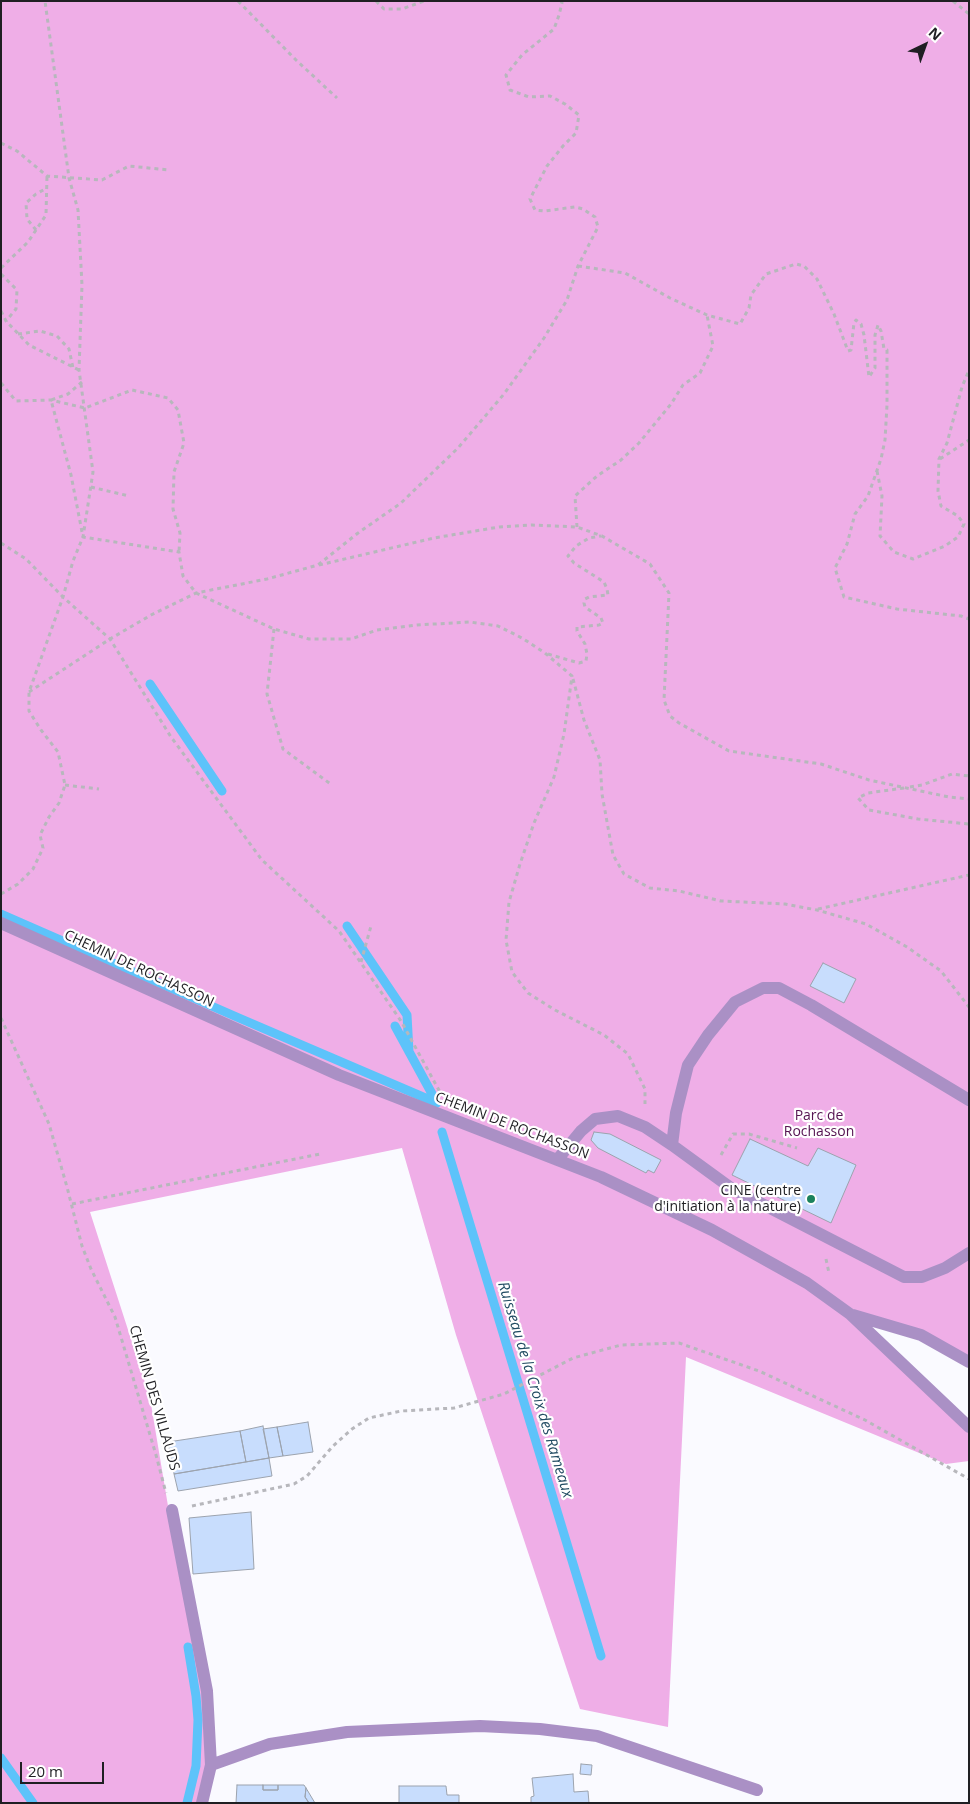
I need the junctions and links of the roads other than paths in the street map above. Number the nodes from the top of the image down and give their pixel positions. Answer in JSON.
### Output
{"nodes":[{"id":1,"x":1,"y":923,"type":"edge"},
{"id":2,"x":969,"y":1100,"type":"edge"},
{"id":3,"x":672,"y":1145,"type":"junction"},
{"id":4,"x":557,"y":1160,"type":"junction"},
{"id":5,"x":969,"y":1252,"type":"edge"},
{"id":6,"x":850,"y":1314,"type":"junction"},
{"id":7,"x":969,"y":1362,"type":"edge"},
{"id":8,"x":969,"y":1427,"type":"edge"},
{"id":9,"x":172,"y":1510,"type":"road end"},
{"id":10,"x":211,"y":1765,"type":"junction"},
{"id":11,"x":757,"y":1790,"type":"dead end"},
{"id":12,"x":202,"y":1803,"type":"edge"}],
"edges":[{"from":1,"to":4,"type":"street","name":"CHEMIN DE ROCHASSON"},
{"from":2,"to":3,"type":"street"},
{"from":3,"to":4,"type":"street"},
{"from":3,"to":5,"type":"street"},
{"from":4,"to":6,"type":"street","name":"CHEMIN DE ROCHASSON"},
{"from":6,"to":7,"type":"street"},
{"from":6,"to":8,"type":"street","name":"CHEMIN DE ROCHASSON"},
{"from":9,"to":10,"type":"street"},
{"from":10,"to":11,"type":"street"},
{"from":10,"to":12,"type":"street"}]}
